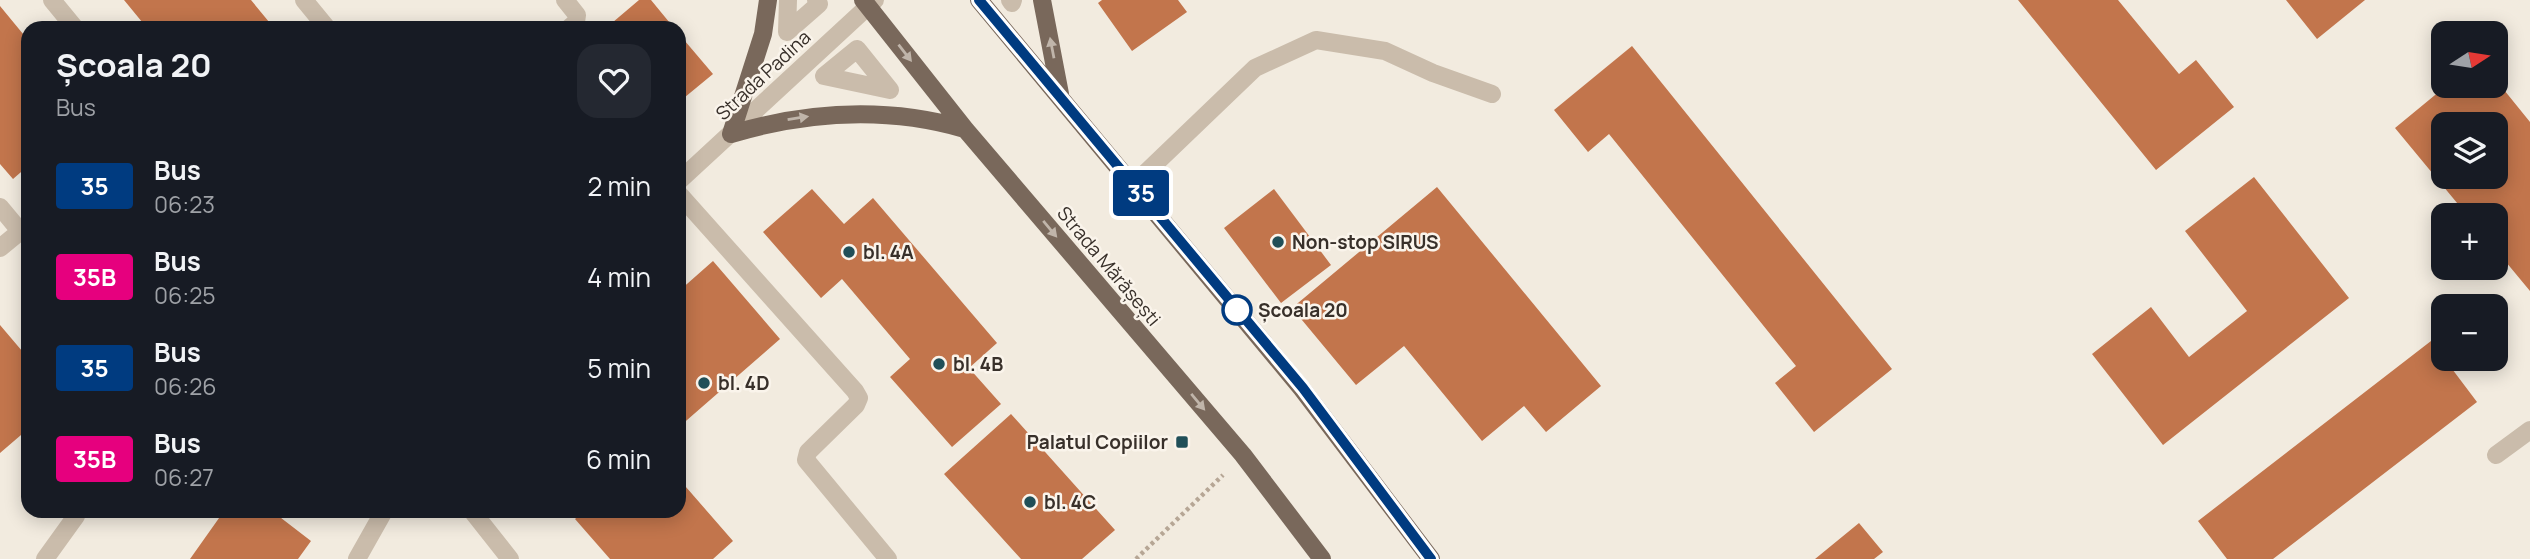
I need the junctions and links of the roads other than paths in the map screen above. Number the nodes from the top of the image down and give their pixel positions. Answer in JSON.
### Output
{"nodes":[{"id":1,"x":52,"y":0,"type":"edge"},
{"id":2,"x":304,"y":0,"type":"edge"},
{"id":3,"x":565,"y":0,"type":"edge"},
{"id":4,"x":768,"y":0,"type":"edge"},
{"id":5,"x":788,"y":0,"type":"edge"},
{"id":6,"x":816,"y":0,"type":"edge"},
{"id":7,"x":979,"y":0,"type":"edge"},
{"id":8,"x":1042,"y":0,"type":"edge"},
{"id":9,"x":869,"y":2,"type":"edge"},
{"id":10,"x":69,"y":21,"type":"edge"},
{"id":11,"x":321,"y":21,"type":"edge"},
{"id":12,"x":576,"y":21,"type":"edge"},
{"id":13,"x":1492,"y":94,"type":"dead end"},
{"id":14,"x":1061,"y":97,"type":"junction"},
{"id":15,"x":965,"y":129,"type":"junction"},
{"id":16,"x":732,"y":134,"type":"junction"},
{"id":17,"x":686,"y":175,"type":"edge"},
{"id":18,"x":1134,"y":184,"type":"junction"},
{"id":19,"x":686,"y":202,"type":"edge"},
{"id":20,"x":0,"y":207,"type":"edge"},
{"id":21,"x":21,"y":225,"type":"edge"},
{"id":22,"x":21,"y":230,"type":"edge"},
{"id":23,"x":0,"y":248,"type":"edge"},
{"id":24,"x":2530,"y":430,"type":"edge"},
{"id":25,"x":2496,"y":455,"type":"dead end"},
{"id":26,"x":75,"y":518,"type":"edge"},
{"id":27,"x":380,"y":518,"type":"edge"},
{"id":28,"x":478,"y":518,"type":"edge"},
{"id":29,"x":45,"y":559,"type":"edge"},
{"id":30,"x":357,"y":559,"type":"edge"},
{"id":31,"x":510,"y":559,"type":"edge"},
{"id":32,"x":888,"y":559,"type":"edge"},
{"id":33,"x":1322,"y":559,"type":"edge"},
{"id":34,"x":1431,"y":559,"type":"edge"}],
"edges":[{"from":1,"to":10,"type":"street"},
{"from":2,"to":11,"type":"street"},
{"from":3,"to":12,"type":"street"},
{"from":4,"to":16,"type":"main road"},
{"from":5,"to":6,"type":"street"},
{"from":7,"to":14,"type":"main road"},
{"from":14,"to":8,"type":"main road","one_way":true},
{"from":9,"to":15,"type":"main road","name":"Strada Mărășești","one_way":true},
{"from":9,"to":16,"type":"street","name":"Strada Padina"},
{"from":13,"to":18,"type":"street"},
{"from":14,"to":18,"type":"main road"},
{"from":16,"to":15,"type":"main road","one_way":true},
{"from":15,"to":33,"type":"main road","name":"Strada Mărășești","one_way":true},
{"from":16,"to":17,"type":"street","name":"Strada Padina"},
{"from":18,"to":34,"type":"main road"},
{"from":19,"to":32,"type":"street"},
{"from":20,"to":21,"type":"street"},
{"from":22,"to":23,"type":"street"},
{"from":24,"to":25,"type":"street"},
{"from":26,"to":29,"type":"street"},
{"from":27,"to":30,"type":"street"},
{"from":28,"to":31,"type":"street"}]}
